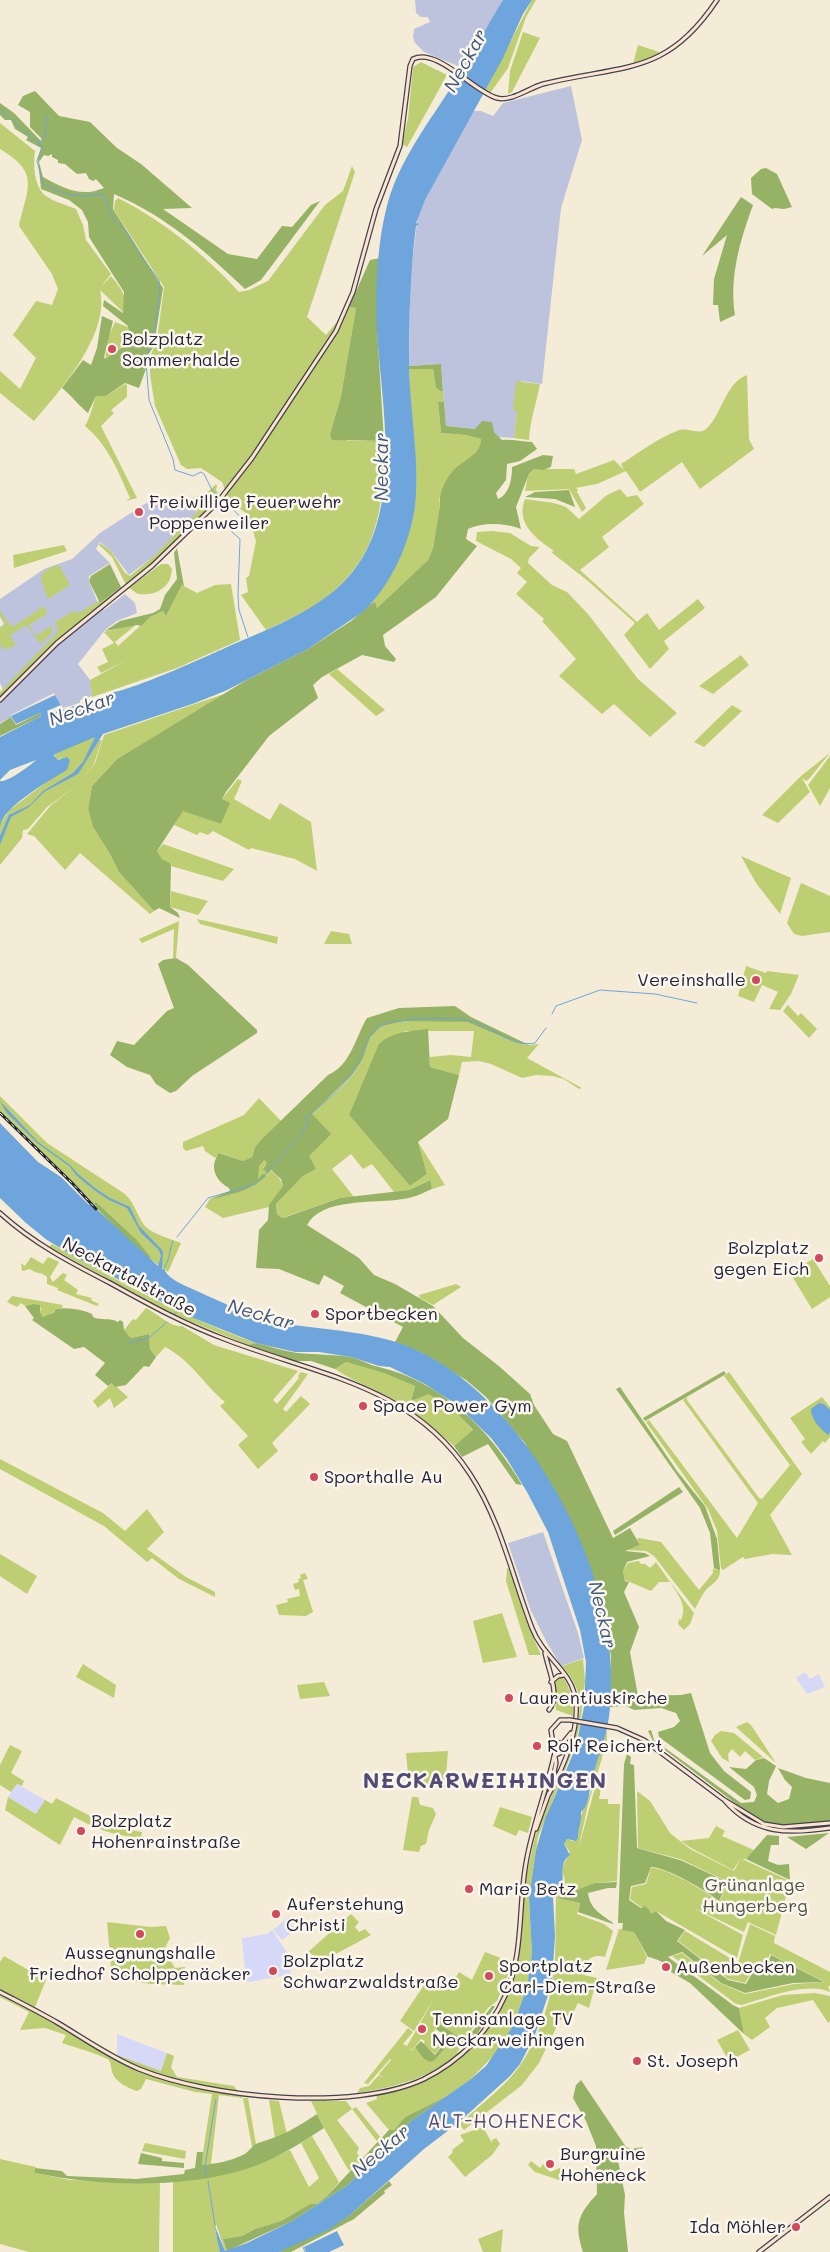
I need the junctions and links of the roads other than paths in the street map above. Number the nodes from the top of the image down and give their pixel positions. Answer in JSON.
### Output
{"nodes":[{"id":1,"x":717,"y":0,"type":"edge"},
{"id":2,"x":0,"y":700,"type":"edge"},
{"id":3,"x":0,"y":1214,"type":"edge"},
{"id":4,"x":545,"y":1652,"type":"junction"},
{"id":5,"x":565,"y":1674,"type":"junction"},
{"id":6,"x":551,"y":1682,"type":"junction"},
{"id":7,"x":549,"y":1710,"type":"dead end"},
{"id":8,"x":572,"y":1732,"type":"junction"},
{"id":9,"x":551,"y":1740,"type":"junction"},
{"id":10,"x":554,"y":1756,"type":"junction"},
{"id":11,"x":549,"y":1794,"type":"junction"},
{"id":12,"x":723,"y":1799,"type":"junction"},
{"id":13,"x":828,"y":1823,"type":"edge"},
{"id":14,"x":792,"y":1827,"type":"junction"},
{"id":15,"x":830,"y":1828,"type":"edge"},
{"id":16,"x":825,"y":1829,"type":"junction"},
{"id":17,"x":792,"y":1832,"type":"junction"},
{"id":18,"x":532,"y":1836,"type":"junction"},
{"id":19,"x":0,"y":1992,"type":"edge"},
{"id":20,"x":830,"y":2197,"type":"edge"},
{"id":21,"x":759,"y":2252,"type":"edge"}],
"edges":[{"from":1,"to":2,"type":"main road"},
{"from":3,"to":4,"type":"main road","name":"Neckartalstraße"},
{"from":4,"to":5,"type":"main road"},
{"from":4,"to":6,"type":"main road"},
{"from":5,"to":6,"type":"main road"},
{"from":5,"to":8,"type":"main road"},
{"from":6,"to":7,"type":"main road"},
{"from":8,"to":9,"type":"main road"},
{"from":8,"to":10,"type":"main road"},
{"from":8,"to":11,"type":"main road"},
{"from":9,"to":10,"type":"main road"},
{"from":9,"to":12,"type":"main road","bridge":true},
{"from":10,"to":11,"type":"main road"},
{"from":10,"to":18,"type":"main road"},
{"from":11,"to":18,"type":"main road"},
{"from":12,"to":14,"type":"main road"},
{"from":12,"to":17,"type":"main road"},
{"from":13,"to":14,"type":"main road"},
{"from":13,"to":16,"type":"main road"},
{"from":14,"to":17,"type":"main road"},
{"from":15,"to":16,"type":"main road"},
{"from":16,"to":17,"type":"main road"},
{"from":18,"to":19,"type":"main road"},
{"from":20,"to":21,"type":"main road"}]}
